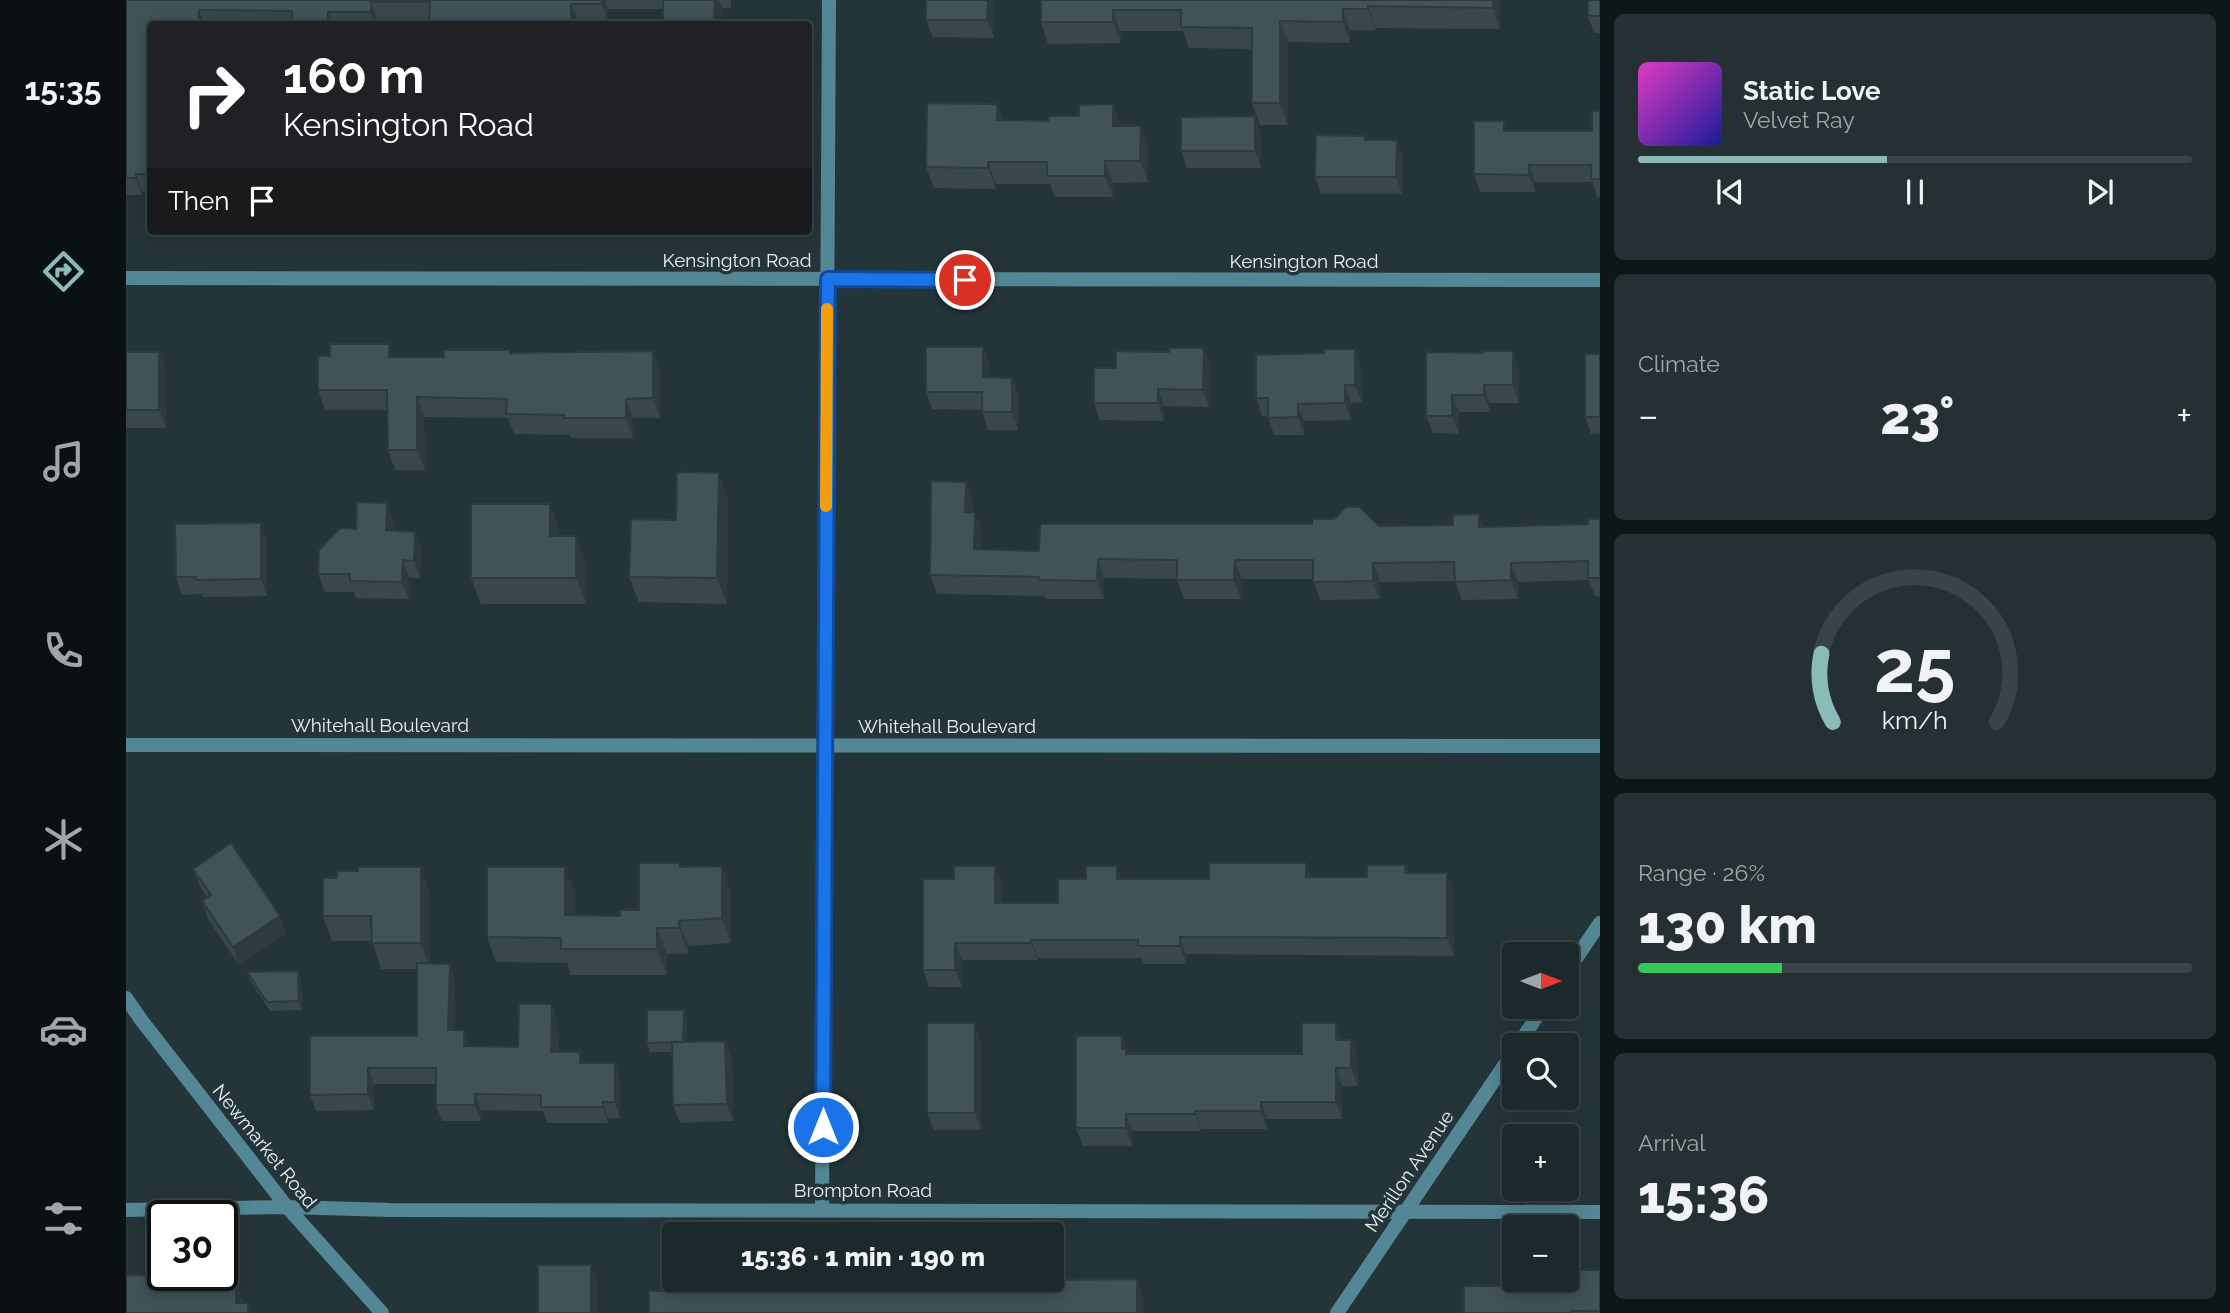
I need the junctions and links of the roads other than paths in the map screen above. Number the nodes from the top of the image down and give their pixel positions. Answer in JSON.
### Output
{"nodes":[{"id":1,"x":829,"y":0,"type":"edge"},
{"id":2,"x":126,"y":278,"type":"edge"},
{"id":3,"x":828,"y":279,"type":"junction"},
{"id":4,"x":1600,"y":280,"type":"edge"},
{"id":5,"x":126,"y":745,"type":"edge"},
{"id":6,"x":825,"y":745,"type":"junction"},
{"id":7,"x":1600,"y":746,"type":"edge"},
{"id":8,"x":1600,"y":923,"type":"edge"},
{"id":9,"x":1579,"y":954,"type":"edge"},
{"id":10,"x":126,"y":998,"type":"edge"},
{"id":11,"x":1502,"y":1069,"type":"edge"},
{"id":12,"x":287,"y":1207,"type":"junction"},
{"id":13,"x":822,"y":1209,"type":"junction"},
{"id":14,"x":126,"y":1210,"type":"edge"},
{"id":15,"x":1406,"y":1212,"type":"junction"},
{"id":16,"x":1600,"y":1212,"type":"edge"},
{"id":17,"x":382,"y":1313,"type":"edge"},
{"id":18,"x":1337,"y":1313,"type":"edge"}],
"edges":[{"from":1,"to":3,"type":"street"},
{"from":2,"to":3,"type":"street","name":"Kensington Road"},
{"from":3,"to":4,"type":"street","name":"Kensington Road"},
{"from":3,"to":6,"type":"street"},
{"from":5,"to":6,"type":"street","name":"Whitehall Boulevard"},
{"from":6,"to":7,"type":"street","name":"Whitehall Boulevard"},
{"from":6,"to":13,"type":"street"},
{"from":8,"to":9,"type":"street"},
{"from":10,"to":12,"type":"street","name":"Newmarket Road"},
{"from":11,"to":15,"type":"street","name":"Merillon Avenue"},
{"from":12,"to":13,"type":"street","name":"Brompton Road"},
{"from":12,"to":14,"type":"street","name":"Brompton Road"},
{"from":12,"to":17,"type":"street","name":"Newmarket Road"},
{"from":13,"to":15,"type":"street","name":"Brompton Road"},
{"from":15,"to":16,"type":"street","name":"Brompton Road"},
{"from":15,"to":18,"type":"street","name":"Merillon Avenue"}]}
